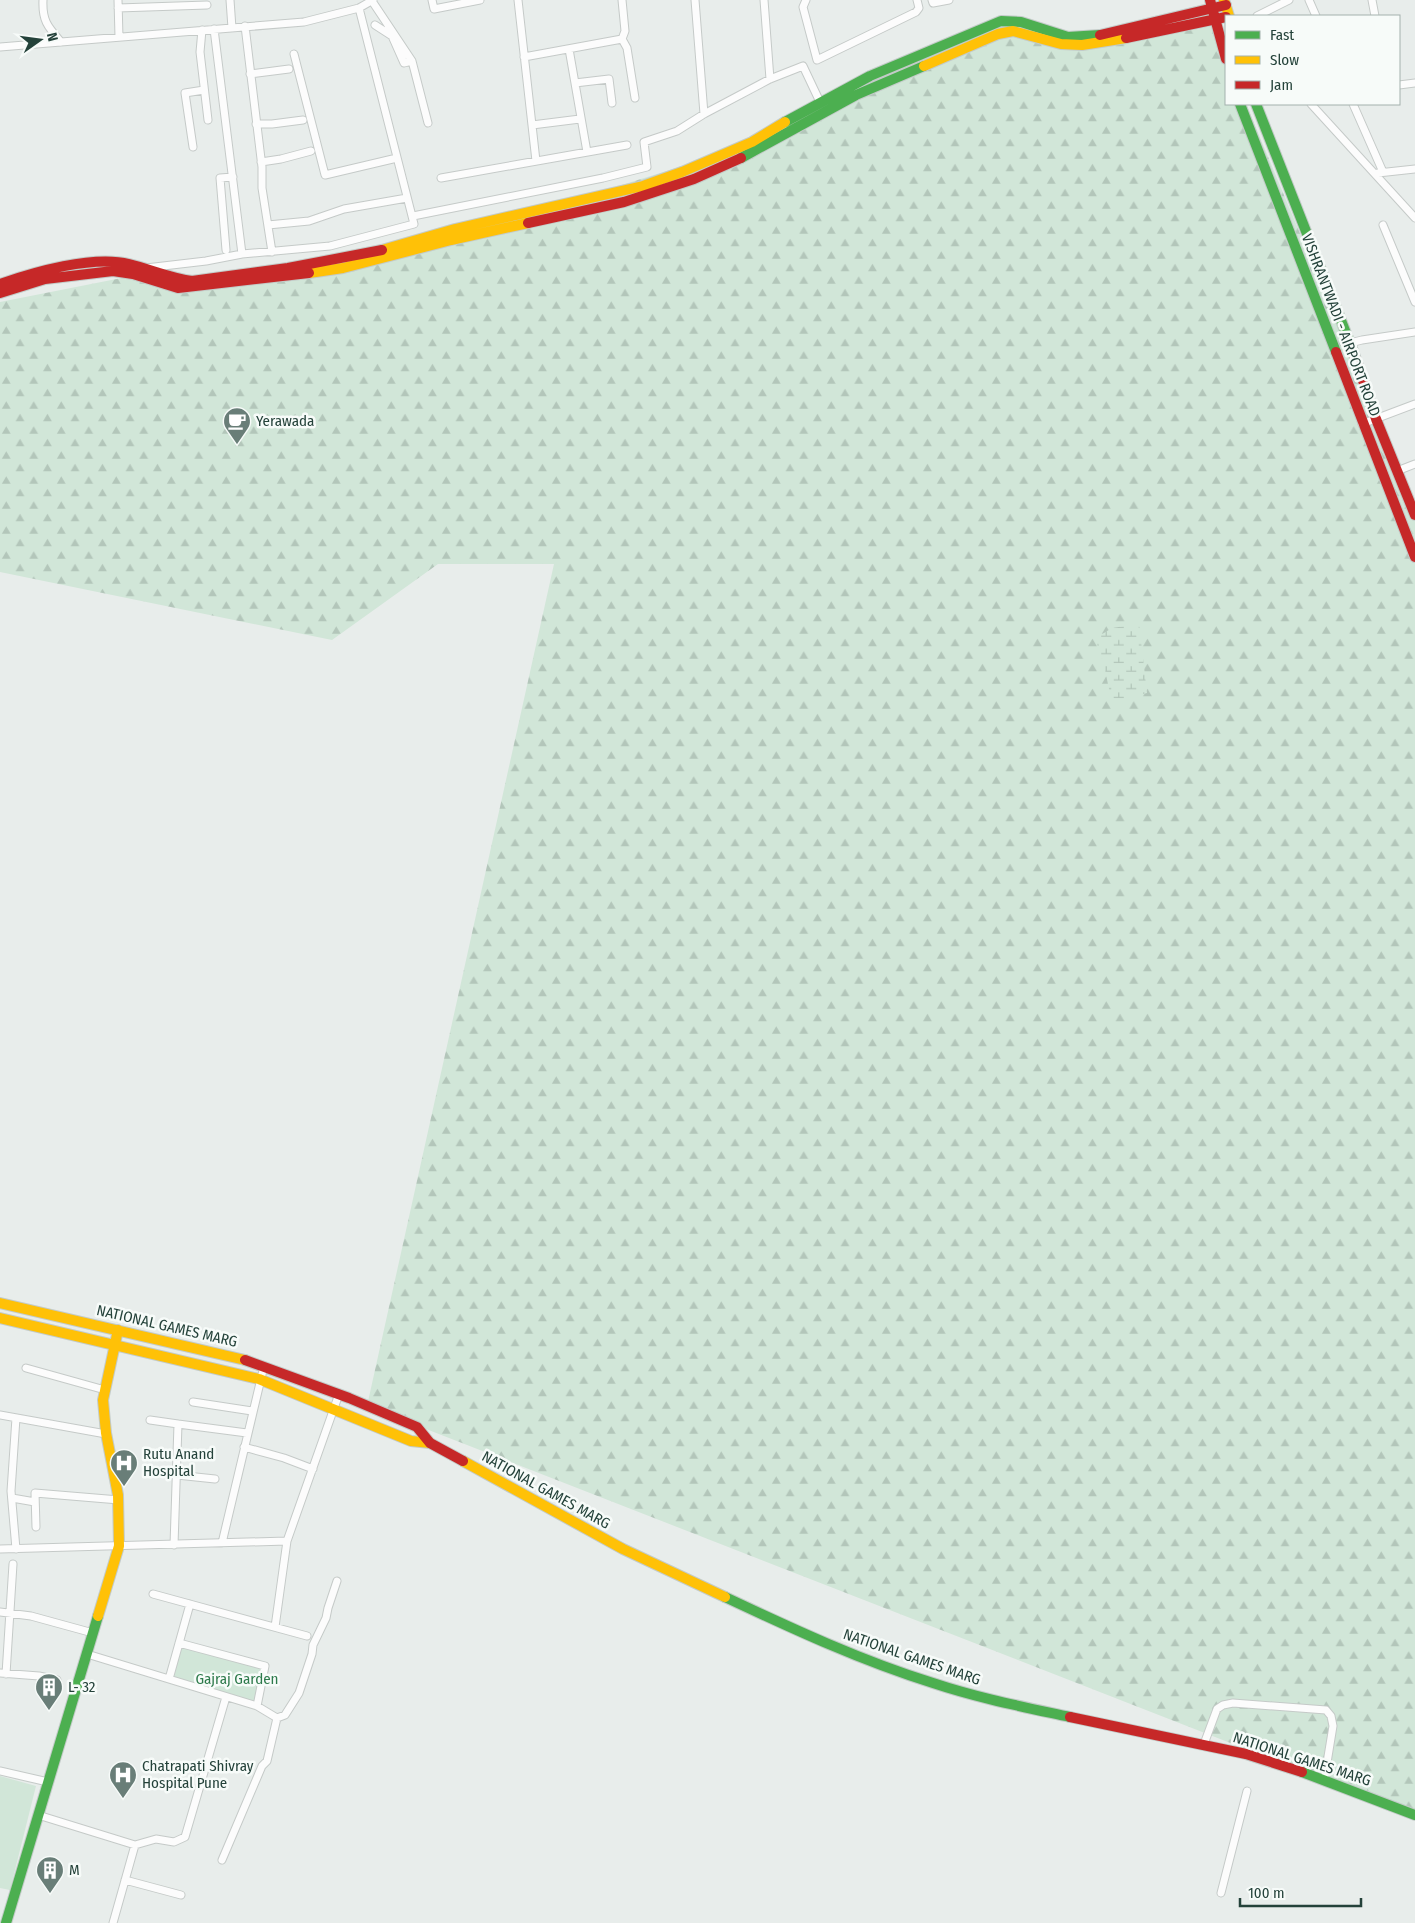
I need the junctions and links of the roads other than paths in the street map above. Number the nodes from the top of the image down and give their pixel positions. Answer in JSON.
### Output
{"nodes":[{"id":1,"x":43,"y":0,"type":"edge"},
{"id":2,"x":230,"y":0,"type":"edge"},
{"id":3,"x":373,"y":0,"type":"edge"},
{"id":4,"x":432,"y":0,"type":"edge"},
{"id":5,"x":480,"y":0,"type":"edge"},
{"id":6,"x":518,"y":0,"type":"edge"},
{"id":7,"x":622,"y":0,"type":"edge"},
{"id":8,"x":695,"y":0,"type":"edge"},
{"id":9,"x":764,"y":0,"type":"edge"},
{"id":10,"x":806,"y":0,"type":"edge"},
{"id":11,"x":917,"y":0,"type":"edge"},
{"id":12,"x":932,"y":0,"type":"edge"},
{"id":13,"x":949,"y":0,"type":"edge"},
{"id":14,"x":1289,"y":0,"type":"edge"},
{"id":15,"x":1309,"y":0,"type":"edge"},
{"id":16,"x":1372,"y":0,"type":"edge"},
{"id":17,"x":145,"y":3,"type":"edge"},
{"id":18,"x":1225,"y":3,"type":"edge"},
{"id":19,"x":118,"y":4,"type":"edge"},
{"id":20,"x":207,"y":5,"type":"dead end"},
{"id":21,"x":359,"y":8,"type":"junction"},
{"id":22,"x":1221,"y":13,"type":"edge"},
{"id":23,"x":1270,"y":13,"type":"edge"},
{"id":24,"x":1316,"y":15,"type":"edge"},
{"id":25,"x":1375,"y":15,"type":"edge"},
{"id":26,"x":375,"y":25,"type":"dead end"},
{"id":27,"x":245,"y":26,"type":"junction"},
{"id":28,"x":232,"y":28,"type":"junction"},
{"id":29,"x":214,"y":29,"type":"junction"},
{"id":30,"x":202,"y":30,"type":"junction"},
{"id":31,"x":1223,"y":33,"type":"edge"},
{"id":32,"x":119,"y":37,"type":"junction"},
{"id":33,"x":622,"y":39,"type":"junction"},
{"id":34,"x":61,"y":42,"type":"junction"},
{"id":35,"x":0,"y":47,"type":"edge"},
{"id":36,"x":569,"y":49,"type":"junction"},
{"id":37,"x":1225,"y":51,"type":"edge"},
{"id":38,"x":294,"y":54,"type":"dead end"},
{"id":39,"x":524,"y":57,"type":"junction"},
{"id":40,"x":412,"y":61,"type":"junction"},
{"id":41,"x":289,"y":69,"type":"dead end"},
{"id":42,"x":250,"y":74,"type":"junction"},
{"id":43,"x":770,"y":79,"type":"junction"},
{"id":44,"x":575,"y":83,"type":"junction"},
{"id":45,"x":1415,"y":83,"type":"edge"},
{"id":46,"x":1400,"y":85,"type":"edge"},
{"id":47,"x":204,"y":90,"type":"junction"},
{"id":48,"x":635,"y":98,"type":"dead end"},
{"id":49,"x":820,"y":102,"type":"junction"},
{"id":50,"x":612,"y":103,"type":"dead end"},
{"id":51,"x":1240,"y":105,"type":"edge"},
{"id":52,"x":1256,"y":105,"type":"edge"},
{"id":53,"x":1312,"y":105,"type":"edge"},
{"id":54,"x":1353,"y":105,"type":"edge"},
{"id":55,"x":704,"y":114,"type":"junction"},
{"id":56,"x":580,"y":119,"type":"junction"},
{"id":57,"x":208,"y":120,"type":"dead end"},
{"id":58,"x":303,"y":120,"type":"dead end"},
{"id":59,"x":428,"y":123,"type":"dead end"},
{"id":60,"x":256,"y":124,"type":"junction"},
{"id":61,"x":532,"y":125,"type":"junction"},
{"id":62,"x":627,"y":146,"type":"dead end"},
{"id":63,"x":193,"y":147,"type":"dead end"},
{"id":64,"x":311,"y":151,"type":"dead end"},
{"id":65,"x":587,"y":152,"type":"junction"},
{"id":66,"x":398,"y":158,"type":"junction"},
{"id":67,"x":536,"y":161,"type":"junction"},
{"id":68,"x":261,"y":162,"type":"junction"},
{"id":69,"x":1415,"y":169,"type":"edge"},
{"id":70,"x":1383,"y":172,"type":"junction"},
{"id":71,"x":1373,"y":174,"type":"junction"},
{"id":72,"x":233,"y":177,"type":"junction"},
{"id":73,"x":441,"y":178,"type":"dead end"},
{"id":74,"x":407,"y":198,"type":"junction"},
{"id":75,"x":413,"y":216,"type":"junction"},
{"id":76,"x":1415,"y":218,"type":"edge"},
{"id":77,"x":268,"y":225,"type":"junction"},
{"id":78,"x":1383,"y":225,"type":"dead end"},
{"id":79,"x":226,"y":250,"type":"dead end"},
{"id":80,"x":272,"y":252,"type":"junction"},
{"id":81,"x":242,"y":254,"type":"junction"},
{"id":82,"x":143,"y":268,"type":"junction"},
{"id":83,"x":0,"y":284,"type":"edge"},
{"id":84,"x":0,"y":293,"type":"edge"},
{"id":85,"x":1415,"y":302,"type":"edge"},
{"id":86,"x":1415,"y":332,"type":"edge"},
{"id":87,"x":1350,"y":343,"type":"junction"},
{"id":88,"x":1415,"y":404,"type":"edge"},
{"id":89,"x":1376,"y":419,"type":"junction"},
{"id":90,"x":1362,"y":424,"type":"junction"},
{"id":91,"x":1415,"y":464,"type":"edge"},
{"id":92,"x":1397,"y":471,"type":"junction"},
{"id":93,"x":1414,"y":509,"type":"edge"},
{"id":94,"x":1415,"y":556,"type":"edge"},
{"id":95,"x":0,"y":1303,"type":"edge"},
{"id":96,"x":0,"y":1318,"type":"edge"},
{"id":97,"x":118,"y":1330,"type":"junction"},
{"id":98,"x":114,"y":1344,"type":"junction"},
{"id":99,"x":264,"y":1366,"type":"junction"},
{"id":100,"x":26,"y":1368,"type":"dead end"},
{"id":101,"x":259,"y":1380,"type":"junction"},
{"id":102,"x":105,"y":1390,"type":"junction"},
{"id":103,"x":339,"y":1394,"type":"junction"},
{"id":104,"x":193,"y":1402,"type":"dead end"},
{"id":105,"x":334,"y":1409,"type":"junction"},
{"id":106,"x":252,"y":1411,"type":"junction"},
{"id":107,"x":0,"y":1415,"type":"edge"},
{"id":108,"x":16,"y":1418,"type":"junction"},
{"id":109,"x":150,"y":1420,"type":"dead end"},
{"id":110,"x":178,"y":1424,"type":"junction"},
{"id":111,"x":247,"y":1433,"type":"junction"},
{"id":112,"x":106,"y":1434,"type":"junction"},
{"id":113,"x":430,"y":1443,"type":"junction"},
{"id":114,"x":244,"y":1447,"type":"junction"},
{"id":115,"x":313,"y":1469,"type":"junction"},
{"id":116,"x":177,"y":1475,"type":"junction"},
{"id":117,"x":215,"y":1479,"type":"dead end"},
{"id":118,"x":12,"y":1498,"type":"junction"},
{"id":119,"x":118,"y":1500,"type":"junction"},
{"id":120,"x":35,"y":1502,"type":"junction"},
{"id":121,"x":36,"y":1527,"type":"dead end"},
{"id":122,"x":287,"y":1541,"type":"junction"},
{"id":123,"x":222,"y":1543,"type":"junction"},
{"id":124,"x":174,"y":1545,"type":"junction"},
{"id":125,"x":119,"y":1546,"type":"junction"},
{"id":126,"x":0,"y":1549,"type":"edge"},
{"id":127,"x":16,"y":1549,"type":"junction"},
{"id":128,"x":12,"y":1564,"type":"dead end"},
{"id":129,"x":337,"y":1581,"type":"dead end"},
{"id":130,"x":153,"y":1594,"type":"dead end"},
{"id":131,"x":190,"y":1604,"type":"junction"},
{"id":132,"x":0,"y":1612,"type":"edge"},
{"id":133,"x":10,"y":1614,"type":"junction"},
{"id":134,"x":275,"y":1627,"type":"junction"},
{"id":135,"x":93,"y":1632,"type":"junction"},
{"id":136,"x":307,"y":1636,"type":"dead end"},
{"id":137,"x":179,"y":1643,"type":"junction"},
{"id":138,"x":87,"y":1654,"type":"junction"},
{"id":139,"x":3,"y":1673,"type":"edge"},
{"id":140,"x":169,"y":1679,"type":"junction"},
{"id":141,"x":56,"y":1680,"type":"dead end"},
{"id":142,"x":226,"y":1697,"type":"junction"},
{"id":143,"x":257,"y":1706,"type":"junction"},
{"id":144,"x":277,"y":1718,"type":"junction"},
{"id":145,"x":1204,"y":1744,"type":"junction"},
{"id":146,"x":0,"y":1771,"type":"edge"},
{"id":147,"x":1324,"y":1781,"type":"junction"},
{"id":148,"x":48,"y":1782,"type":"junction"},
{"id":149,"x":1246,"y":1791,"type":"dead end"},
{"id":150,"x":38,"y":1815,"type":"junction"},
{"id":151,"x":1415,"y":1815,"type":"edge"},
{"id":152,"x":135,"y":1845,"type":"junction"},
{"id":153,"x":222,"y":1860,"type":"dead end"},
{"id":154,"x":125,"y":1880,"type":"junction"},
{"id":155,"x":1220,"y":1893,"type":"dead end"},
{"id":156,"x":180,"y":1895,"type":"dead end"},
{"id":157,"x":6,"y":1923,"type":"edge"},
{"id":158,"x":113,"y":1923,"type":"edge"}],
"edges":[{"from":1,"to":34,"type":"street"},
{"from":2,"to":28,"type":"street"},
{"from":3,"to":21,"type":"street"},
{"from":3,"to":40,"type":"street"},
{"from":4,"to":5,"type":"street"},
{"from":6,"to":39,"type":"street"},
{"from":7,"to":33,"type":"street"},
{"from":8,"to":55,"type":"street"},
{"from":9,"to":43,"type":"street"},
{"from":10,"to":11,"type":"street"},
{"from":12,"to":13,"type":"street"},
{"from":14,"to":23,"type":"street"},
{"from":15,"to":24,"type":"street"},
{"from":16,"to":25,"type":"street"},
{"from":17,"to":19,"type":"street"},
{"from":17,"to":20,"type":"street"},
{"from":18,"to":22,"type":"street"},
{"from":19,"to":32,"type":"street"},
{"from":21,"to":27,"type":"street"},
{"from":21,"to":66,"type":"street"},
{"from":22,"to":31,"type":"street"},
{"from":22,"to":49,"type":"street"},
{"from":22,"to":84,"type":"street"},
{"from":26,"to":40,"type":"street"},
{"from":27,"to":28,"type":"street"},
{"from":27,"to":42,"type":"street"},
{"from":28,"to":29,"type":"street"},
{"from":29,"to":30,"type":"street"},
{"from":29,"to":72,"type":"street"},
{"from":30,"to":32,"type":"street"},
{"from":30,"to":47,"type":"street"},
{"from":31,"to":37,"type":"street"},
{"from":32,"to":34,"type":"street"},
{"from":33,"to":36,"type":"street"},
{"from":33,"to":48,"type":"street"},
{"from":34,"to":35,"type":"street"},
{"from":36,"to":39,"type":"street"},
{"from":36,"to":44,"type":"street"},
{"from":38,"to":66,"type":"street"},
{"from":39,"to":61,"type":"street"},
{"from":40,"to":59,"type":"street"},
{"from":41,"to":42,"type":"street"},
{"from":42,"to":60,"type":"street"},
{"from":43,"to":49,"type":"street"},
{"from":43,"to":55,"type":"street"},
{"from":44,"to":50,"type":"street"},
{"from":44,"to":56,"type":"street"},
{"from":45,"to":46,"type":"street"},
{"from":47,"to":57,"type":"street"},
{"from":47,"to":63,"type":"street"},
{"from":49,"to":82,"type":"street"},
{"from":51,"to":90,"type":"street","name":"VISHRANTWADI - AIRPORT ROAD"},
{"from":52,"to":87,"type":"street","name":"VISHRANTWADI - AIRPORT ROAD"},
{"from":53,"to":71,"type":"street"},
{"from":54,"to":70,"type":"street"},
{"from":55,"to":75,"type":"street"},
{"from":56,"to":61,"type":"street"},
{"from":56,"to":65,"type":"street"},
{"from":58,"to":60,"type":"street"},
{"from":60,"to":68,"type":"street"},
{"from":61,"to":67,"type":"street"},
{"from":62,"to":65,"type":"street"},
{"from":64,"to":68,"type":"street"},
{"from":65,"to":67,"type":"street"},
{"from":66,"to":74,"type":"street"},
{"from":67,"to":73,"type":"street"},
{"from":68,"to":77,"type":"street"},
{"from":69,"to":70,"type":"street"},
{"from":70,"to":71,"type":"street"},
{"from":71,"to":76,"type":"street"},
{"from":72,"to":79,"type":"street"},
{"from":72,"to":81,"type":"street"},
{"from":74,"to":75,"type":"street"},
{"from":74,"to":77,"type":"street"},
{"from":75,"to":80,"type":"street"},
{"from":77,"to":80,"type":"street"},
{"from":78,"to":85,"type":"street"},
{"from":80,"to":81,"type":"street"},
{"from":81,"to":82,"type":"street"},
{"from":82,"to":83,"type":"street"},
{"from":86,"to":87,"type":"street"},
{"from":87,"to":89,"type":"street","name":"VISHRANTWADI - AIRPORT ROAD"},
{"from":88,"to":89,"type":"street"},
{"from":89,"to":90,"type":"street"},
{"from":89,"to":92,"type":"street","name":"VISHRANTWADI - AIRPORT ROAD"},
{"from":90,"to":94,"type":"street","name":"VISHRANTWADI - AIRPORT ROAD"},
{"from":91,"to":92,"type":"street"},
{"from":92,"to":93,"type":"street","name":"VISHRANTWADI - AIRPORT ROAD"},
{"from":95,"to":97,"type":"street","name":"NATIONAL GAMES MARG"},
{"from":96,"to":98,"type":"street","name":"NATIONAL GAMES MARG"},
{"from":97,"to":98,"type":"street"},
{"from":97,"to":99,"type":"street","name":"NATIONAL GAMES MARG"},
{"from":98,"to":101,"type":"street","name":"NATIONAL GAMES MARG"},
{"from":98,"to":102,"type":"street"},
{"from":99,"to":101,"type":"street"},
{"from":99,"to":103,"type":"street","name":"NATIONAL GAMES MARG"},
{"from":100,"to":102,"type":"street"},
{"from":101,"to":105,"type":"street","name":"NATIONAL GAMES MARG"},
{"from":101,"to":106,"type":"street"},
{"from":102,"to":112,"type":"street"},
{"from":103,"to":105,"type":"street"},
{"from":103,"to":113,"type":"street","name":"NATIONAL GAMES MARG"},
{"from":104,"to":106,"type":"street"},
{"from":105,"to":113,"type":"street","name":"NATIONAL GAMES MARG"},
{"from":105,"to":115,"type":"street"},
{"from":106,"to":111,"type":"street"},
{"from":107,"to":108,"type":"street"},
{"from":108,"to":112,"type":"street"},
{"from":108,"to":118,"type":"street"},
{"from":109,"to":110,"type":"street"},
{"from":110,"to":111,"type":"street"},
{"from":110,"to":116,"type":"street"},
{"from":111,"to":114,"type":"street"},
{"from":112,"to":119,"type":"street"},
{"from":113,"to":145,"type":"street","name":"NATIONAL GAMES MARG"},
{"from":114,"to":115,"type":"street"},
{"from":114,"to":123,"type":"street"},
{"from":115,"to":122,"type":"street"},
{"from":116,"to":117,"type":"street"},
{"from":116,"to":124,"type":"street"},
{"from":118,"to":120,"type":"street"},
{"from":118,"to":127,"type":"street"},
{"from":119,"to":120,"type":"street"},
{"from":119,"to":125,"type":"street"},
{"from":120,"to":121,"type":"street"},
{"from":122,"to":123,"type":"street"},
{"from":122,"to":134,"type":"street"},
{"from":123,"to":124,"type":"street"},
{"from":124,"to":125,"type":"street"},
{"from":125,"to":127,"type":"street"},
{"from":125,"to":135,"type":"street"},
{"from":126,"to":127,"type":"street"},
{"from":128,"to":133,"type":"street"},
{"from":129,"to":144,"type":"street"},
{"from":130,"to":131,"type":"street"},
{"from":131,"to":134,"type":"street"},
{"from":131,"to":137,"type":"street"},
{"from":132,"to":133,"type":"street"},
{"from":133,"to":135,"type":"street"},
{"from":133,"to":139,"type":"street"},
{"from":134,"to":136,"type":"street"},
{"from":135,"to":138,"type":"street"},
{"from":137,"to":140,"type":"street"},
{"from":137,"to":143,"type":"street"},
{"from":138,"to":140,"type":"street"},
{"from":138,"to":148,"type":"street"},
{"from":139,"to":141,"type":"street"},
{"from":140,"to":142,"type":"street"},
{"from":142,"to":143,"type":"street"},
{"from":142,"to":152,"type":"street"},
{"from":143,"to":144,"type":"street"},
{"from":144,"to":153,"type":"street"},
{"from":145,"to":147,"type":"street","name":"NATIONAL GAMES MARG"},
{"from":145,"to":147,"type":"street"},
{"from":146,"to":148,"type":"street"},
{"from":147,"to":151,"type":"street","name":"NATIONAL GAMES MARG"},
{"from":148,"to":150,"type":"street"},
{"from":149,"to":155,"type":"street"},
{"from":150,"to":152,"type":"street"},
{"from":150,"to":157,"type":"street"},
{"from":152,"to":154,"type":"street"},
{"from":154,"to":156,"type":"street"},
{"from":154,"to":158,"type":"street"}]}
